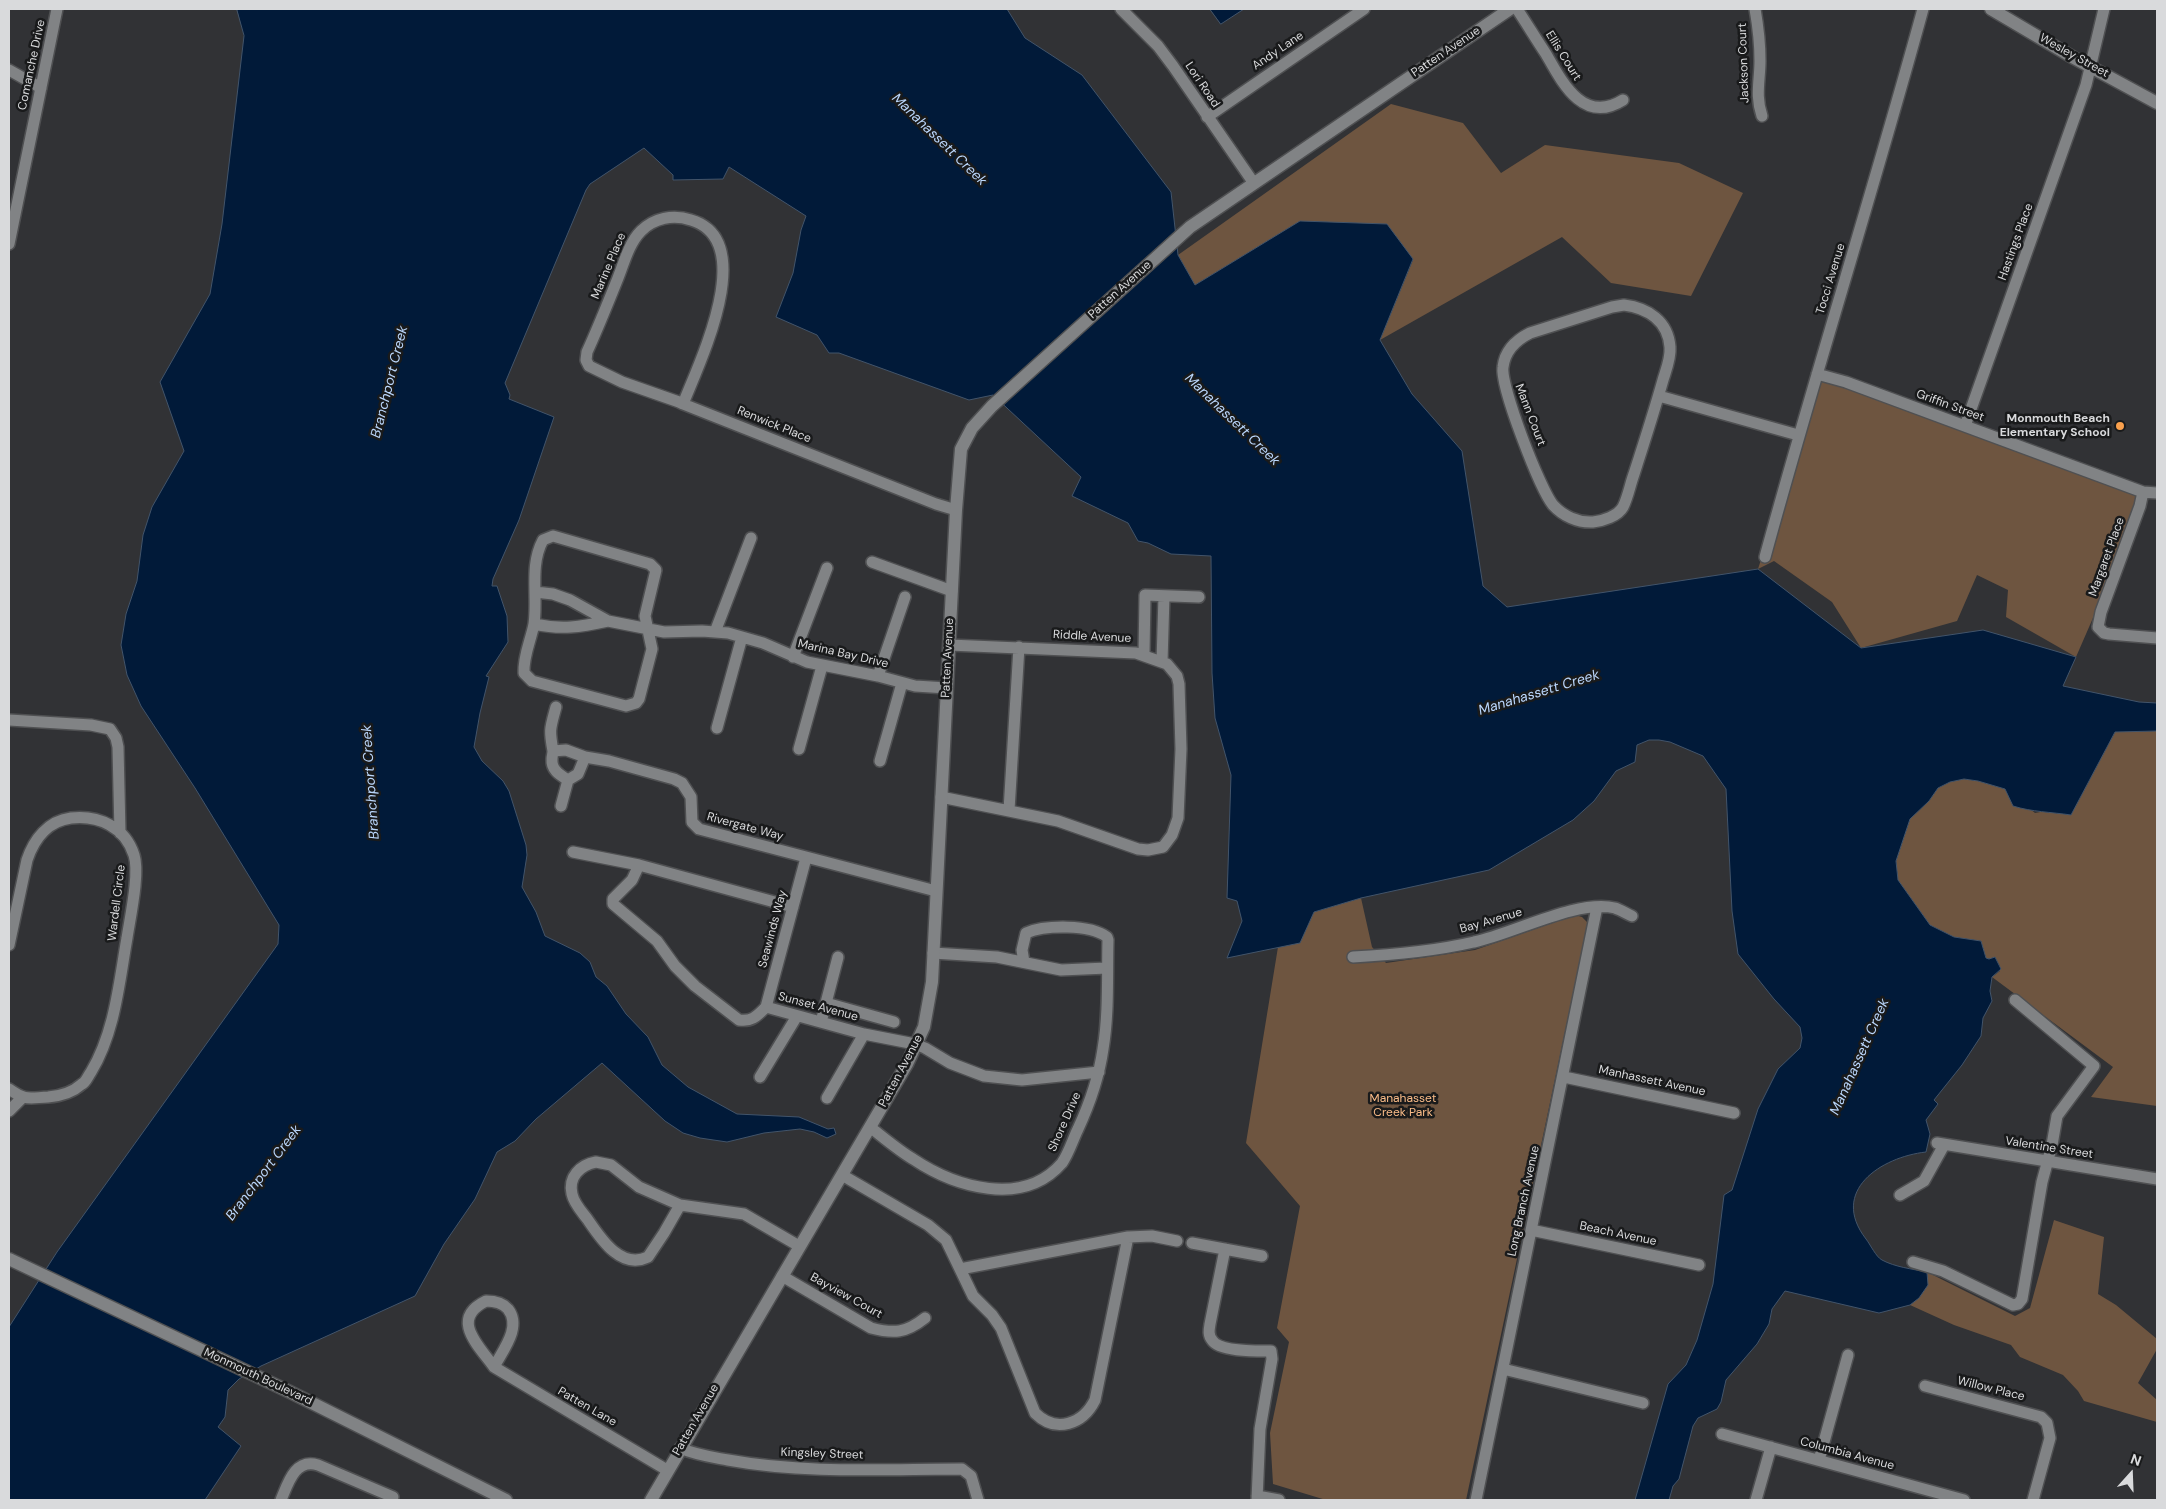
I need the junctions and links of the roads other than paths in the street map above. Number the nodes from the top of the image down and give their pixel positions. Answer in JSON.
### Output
{"nodes":[{"id":1,"x":57,"y":9,"type":"edge"},
{"id":2,"x":1121,"y":9,"type":"edge"},
{"id":3,"x":1364,"y":9,"type":"edge"},
{"id":4,"x":1510,"y":9,"type":"edge"},
{"id":5,"x":1517,"y":9,"type":"edge"},
{"id":6,"x":1755,"y":9,"type":"edge"},
{"id":7,"x":1923,"y":9,"type":"edge"},
{"id":8,"x":1991,"y":9,"type":"edge"},
{"id":9,"x":2104,"y":9,"type":"edge"},
{"id":10,"x":2090,"y":66,"type":"junction"},
{"id":11,"x":9,"y":70,"type":"edge"},
{"id":12,"x":41,"y":88,"type":"junction"},
{"id":13,"x":1623,"y":100,"type":"dead end"},
{"id":14,"x":2157,"y":103,"type":"edge"},
{"id":15,"x":1762,"y":116,"type":"dead end"},
{"id":16,"x":1207,"y":117,"type":"junction"},
{"id":17,"x":1253,"y":182,"type":"junction"},
{"id":18,"x":13,"y":202,"type":"edge"},
{"id":19,"x":9,"y":244,"type":"edge"},
{"id":20,"x":586,"y":360,"type":"joint"},
{"id":21,"x":1817,"y":374,"type":"junction"},
{"id":22,"x":1659,"y":396,"type":"junction"},
{"id":23,"x":683,"y":404,"type":"junction"},
{"id":24,"x":1965,"y":426,"type":"junction"},
{"id":25,"x":1798,"y":435,"type":"junction"},
{"id":26,"x":2143,"y":492,"type":"junction"},
{"id":27,"x":2157,"y":494,"type":"edge"},
{"id":28,"x":956,"y":510,"type":"junction"},
{"id":29,"x":751,"y":538,"type":"dead end"},
{"id":30,"x":1766,"y":557,"type":"dead end"},
{"id":31,"x":872,"y":562,"type":"dead end"},
{"id":32,"x":827,"y":568,"type":"dead end"},
{"id":33,"x":952,"y":591,"type":"junction"},
{"id":34,"x":535,"y":592,"type":"junction"},
{"id":35,"x":1164,"y":596,"type":"junction"},
{"id":36,"x":1199,"y":596,"type":"dead end"},
{"id":37,"x":905,"y":597,"type":"dead end"},
{"id":38,"x":608,"y":621,"type":"junction"},
{"id":39,"x":534,"y":624,"type":"junction"},
{"id":40,"x":648,"y":629,"type":"junction"},
{"id":41,"x":715,"y":632,"type":"junction"},
{"id":42,"x":742,"y":637,"type":"junction"},
{"id":43,"x":2157,"y":638,"type":"edge"},
{"id":44,"x":949,"y":645,"type":"junction"},
{"id":45,"x":1019,"y":647,"type":"junction"},
{"id":46,"x":1144,"y":654,"type":"junction"},
{"id":47,"x":793,"y":657,"type":"junction"},
{"id":48,"x":1162,"y":662,"type":"junction"},
{"id":49,"x":822,"y":666,"type":"junction"},
{"id":50,"x":878,"y":676,"type":"junction"},
{"id":51,"x":902,"y":683,"type":"junction"},
{"id":52,"x":947,"y":688,"type":"junction"},
{"id":53,"x":556,"y":707,"type":"dead end"},
{"id":54,"x":9,"y":720,"type":"edge"},
{"id":55,"x":717,"y":728,"type":"dead end"},
{"id":56,"x":799,"y":749,"type":"dead end"},
{"id":57,"x":553,"y":751,"type":"junction"},
{"id":58,"x":585,"y":757,"type":"junction"},
{"id":59,"x":880,"y":761,"type":"dead end"},
{"id":60,"x":568,"y":780,"type":"junction"},
{"id":61,"x":941,"y":796,"type":"junction"},
{"id":62,"x":561,"y":806,"type":"dead end"},
{"id":63,"x":1010,"y":810,"type":"junction"},
{"id":64,"x":120,"y":833,"type":"junction"},
{"id":65,"x":573,"y":852,"type":"dead end"},
{"id":66,"x":806,"y":858,"type":"junction"},
{"id":67,"x":639,"y":865,"type":"junction"},
{"id":68,"x":936,"y":891,"type":"junction"},
{"id":69,"x":793,"y":907,"type":"junction"},
{"id":70,"x":1597,"y":907,"type":"junction"},
{"id":71,"x":1632,"y":916,"type":"dead end"},
{"id":72,"x":9,"y":945,"type":"edge"},
{"id":73,"x":933,"y":953,"type":"junction"},
{"id":74,"x":838,"y":957,"type":"dead end"},
{"id":75,"x":1353,"y":958,"type":"dead end"},
{"id":76,"x":1024,"y":962,"type":"junction"},
{"id":77,"x":1107,"y":968,"type":"junction"},
{"id":78,"x":2015,"y":1000,"type":"dead end"},
{"id":79,"x":826,"y":1003,"type":"junction"},
{"id":80,"x":766,"y":1007,"type":"junction"},
{"id":81,"x":797,"y":1016,"type":"junction"},
{"id":82,"x":820,"y":1022,"type":"junction"},
{"id":83,"x":894,"y":1022,"type":"dead end"},
{"id":84,"x":864,"y":1034,"type":"junction"},
{"id":85,"x":915,"y":1044,"type":"junction"},
{"id":86,"x":1099,"y":1072,"type":"junction"},
{"id":87,"x":760,"y":1077,"type":"dead end"},
{"id":88,"x":1564,"y":1077,"type":"junction"},
{"id":89,"x":9,"y":1089,"type":"edge"},
{"id":90,"x":22,"y":1098,"type":"junction"},
{"id":91,"x":827,"y":1098,"type":"dead end"},
{"id":92,"x":9,"y":1111,"type":"edge"},
{"id":93,"x":1734,"y":1113,"type":"dead end"},
{"id":94,"x":870,"y":1127,"type":"junction"},
{"id":95,"x":2047,"y":1162,"type":"junction"},
{"id":96,"x":842,"y":1175,"type":"junction"},
{"id":97,"x":2157,"y":1179,"type":"edge"},
{"id":98,"x":1900,"y":1195,"type":"dead end"},
{"id":99,"x":680,"y":1205,"type":"junction"},
{"id":100,"x":1532,"y":1230,"type":"junction"},
{"id":101,"x":1128,"y":1237,"type":"junction"},
{"id":102,"x":1176,"y":1241,"type":"dead end"},
{"id":103,"x":1192,"y":1243,"type":"dead end"},
{"id":104,"x":799,"y":1246,"type":"junction"},
{"id":105,"x":1226,"y":1249,"type":"junction"},
{"id":106,"x":1262,"y":1256,"type":"dead end"},
{"id":107,"x":9,"y":1259,"type":"edge"},
{"id":108,"x":1913,"y":1262,"type":"dead end"},
{"id":109,"x":1699,"y":1264,"type":"dead end"},
{"id":110,"x":960,"y":1269,"type":"junction"},
{"id":111,"x":782,"y":1276,"type":"junction"},
{"id":112,"x":925,"y":1318,"type":"dead end"},
{"id":113,"x":1848,"y":1355,"type":"dead end"},
{"id":114,"x":494,"y":1367,"type":"junction"},
{"id":115,"x":1503,"y":1369,"type":"junction"},
{"id":116,"x":1925,"y":1386,"type":"dead end"},
{"id":117,"x":1643,"y":1403,"type":"dead end"},
{"id":118,"x":1722,"y":1434,"type":"dead end"},
{"id":119,"x":1771,"y":1447,"type":"junction"},
{"id":120,"x":680,"y":1448,"type":"junction"},
{"id":121,"x":1819,"y":1460,"type":"junction"},
{"id":122,"x":667,"y":1470,"type":"junction"},
{"id":123,"x":1920,"y":1488,"type":"junction"},
{"id":124,"x":1257,"y":1498,"type":"edge"},
{"id":125,"x":395,"y":1499,"type":"edge"},
{"id":126,"x":281,"y":1500,"type":"edge"},
{"id":127,"x":506,"y":1500,"type":"edge"},
{"id":128,"x":651,"y":1500,"type":"edge"},
{"id":129,"x":978,"y":1500,"type":"edge"},
{"id":130,"x":1279,"y":1500,"type":"edge"},
{"id":131,"x":1476,"y":1500,"type":"edge"},
{"id":132,"x":1756,"y":1500,"type":"edge"},
{"id":133,"x":1916,"y":1500,"type":"edge"},
{"id":134,"x":1964,"y":1500,"type":"edge"},
{"id":135,"x":2033,"y":1500,"type":"edge"}],
"edges":[{"from":1,"to":12,"type":"street","name":"Comanche Drive"},
{"from":2,"to":16,"type":"street","name":"Lori Road"},
{"from":3,"to":16,"type":"street","name":"Andy Lane"},
{"from":4,"to":17,"type":"street","name":"Patten Avenue"},
{"from":5,"to":13,"type":"street","name":"Ellis Court"},
{"from":6,"to":15,"type":"street","name":"Jackson Court"},
{"from":7,"to":21,"type":"street","name":"Tocci Avenue"},
{"from":8,"to":10,"type":"street","name":"Wesley Street"},
{"from":9,"to":10,"type":"street","name":"Hastings Place"},
{"from":10,"to":14,"type":"street","name":"Wesley Street"},
{"from":10,"to":24,"type":"street","name":"Hastings Place"},
{"from":11,"to":12,"type":"street"},
{"from":12,"to":18,"type":"street","name":"Comanche Drive"},
{"from":16,"to":17,"type":"street","name":"Lori Road"},
{"from":17,"to":28,"type":"street","name":"Patten Avenue"},
{"from":18,"to":19,"type":"street","name":"Comanche Drive"},
{"from":20,"to":23,"type":"street","name":"Renwick Place"},
{"from":20,"to":23,"type":"street","name":"Marine Place"},
{"from":21,"to":24,"type":"street","name":"Griffin Street"},
{"from":21,"to":25,"type":"street","name":"Tocci Avenue"},
{"from":22,"to":22,"type":"street","name":"Mann Court"},
{"from":22,"to":25,"type":"street"},
{"from":23,"to":28,"type":"street","name":"Renwick Place"},
{"from":24,"to":26,"type":"street","name":"Griffin Street"},
{"from":25,"to":30,"type":"street","name":"Tocci Avenue"},
{"from":26,"to":27,"type":"street","name":"Griffin Street"},
{"from":26,"to":43,"type":"street","name":"Margaret Place"},
{"from":28,"to":33,"type":"street","name":"Patten Avenue"},
{"from":29,"to":41,"type":"street"},
{"from":31,"to":33,"type":"street"},
{"from":32,"to":47,"type":"street"},
{"from":33,"to":44,"type":"street","name":"Patten Avenue"},
{"from":34,"to":38,"type":"street","name":"Marina Bay Drive"},
{"from":34,"to":39,"type":"street"},
{"from":34,"to":40,"type":"street"},
{"from":35,"to":36,"type":"street"},
{"from":35,"to":46,"type":"street"},
{"from":35,"to":48,"type":"street"},
{"from":37,"to":50,"type":"street"},
{"from":38,"to":39,"type":"street"},
{"from":38,"to":40,"type":"street","name":"Marina Bay Drive"},
{"from":39,"to":40,"type":"street"},
{"from":40,"to":41,"type":"street","name":"Marina Bay Drive"},
{"from":41,"to":42,"type":"street","name":"Marina Bay Drive"},
{"from":42,"to":47,"type":"street","name":"Marina Bay Drive"},
{"from":42,"to":55,"type":"street"},
{"from":44,"to":45,"type":"street","name":"Riddle Avenue"},
{"from":44,"to":52,"type":"street","name":"Patten Avenue"},
{"from":45,"to":46,"type":"street","name":"Riddle Avenue"},
{"from":45,"to":63,"type":"street"},
{"from":46,"to":48,"type":"street","name":"Riddle Avenue"},
{"from":47,"to":49,"type":"street","name":"Marina Bay Drive"},
{"from":48,"to":63,"type":"street"},
{"from":49,"to":50,"type":"street","name":"Marina Bay Drive"},
{"from":49,"to":56,"type":"street"},
{"from":50,"to":51,"type":"street","name":"Marina Bay Drive"},
{"from":51,"to":52,"type":"street","name":"Marina Bay Drive"},
{"from":51,"to":59,"type":"street"},
{"from":52,"to":61,"type":"street","name":"Patten Avenue"},
{"from":53,"to":57,"type":"street"},
{"from":54,"to":64,"type":"street"},
{"from":57,"to":58,"type":"street","name":"Rivergate Way"},
{"from":57,"to":60,"type":"street"},
{"from":58,"to":60,"type":"street"},
{"from":58,"to":66,"type":"street","name":"Rivergate Way"},
{"from":60,"to":62,"type":"street"},
{"from":61,"to":63,"type":"street"},
{"from":61,"to":68,"type":"street","name":"Patten Avenue"},
{"from":64,"to":72,"type":"street","name":"Wardell Circle"},
{"from":64,"to":90,"type":"street","name":"Wardell Circle"},
{"from":65,"to":67,"type":"street"},
{"from":66,"to":68,"type":"street","name":"Rivergate Way"},
{"from":66,"to":69,"type":"street","name":"Seawinds Way"},
{"from":67,"to":69,"type":"street"},
{"from":67,"to":80,"type":"street","name":"Sunset Avenue"},
{"from":68,"to":73,"type":"street","name":"Patten Avenue"},
{"from":69,"to":80,"type":"street","name":"Seawinds Way"},
{"from":70,"to":71,"type":"street","name":"Bay Avenue"},
{"from":70,"to":75,"type":"street","name":"Bay Avenue"},
{"from":70,"to":88,"type":"street","name":"Long Branch Avenue"},
{"from":73,"to":76,"type":"street"},
{"from":73,"to":85,"type":"street","name":"Patten Avenue"},
{"from":74,"to":79,"type":"street"},
{"from":76,"to":77,"type":"street"},
{"from":76,"to":77,"type":"street","name":"Shore Drive"},
{"from":77,"to":86,"type":"street","name":"Shore Drive"},
{"from":78,"to":95,"type":"street"},
{"from":79,"to":82,"type":"street"},
{"from":79,"to":83,"type":"street"},
{"from":80,"to":81,"type":"street","name":"Sunset Avenue"},
{"from":81,"to":82,"type":"street","name":"Sunset Avenue"},
{"from":81,"to":87,"type":"street"},
{"from":82,"to":84,"type":"street","name":"Sunset Avenue"},
{"from":84,"to":85,"type":"street","name":"Sunset Avenue"},
{"from":84,"to":91,"type":"street"},
{"from":85,"to":86,"type":"street","name":"Sunset Avenue"},
{"from":85,"to":94,"type":"street","name":"Patten Avenue"},
{"from":86,"to":94,"type":"street","name":"Shore Drive"},
{"from":88,"to":93,"type":"street","name":"Manhassett Avenue"},
{"from":88,"to":100,"type":"street","name":"Long Branch Avenue"},
{"from":89,"to":90,"type":"street"},
{"from":90,"to":92,"type":"street"},
{"from":94,"to":96,"type":"street","name":"Patten Avenue"},
{"from":95,"to":97,"type":"street","name":"Valentine Street"},
{"from":95,"to":98,"type":"street","name":"Valentine Street"},
{"from":95,"to":108,"type":"street"},
{"from":96,"to":104,"type":"street","name":"Patten Avenue"},
{"from":96,"to":110,"type":"street"},
{"from":99,"to":99,"type":"street"},
{"from":99,"to":104,"type":"street"},
{"from":100,"to":109,"type":"street","name":"Beach Avenue"},
{"from":100,"to":115,"type":"street","name":"Long Branch Avenue"},
{"from":101,"to":102,"type":"street"},
{"from":101,"to":110,"type":"street"},
{"from":101,"to":110,"type":"street"},
{"from":103,"to":105,"type":"street"},
{"from":104,"to":111,"type":"street","name":"Patten Avenue"},
{"from":105,"to":106,"type":"street"},
{"from":105,"to":124,"type":"street"},
{"from":107,"to":127,"type":"street","name":"Monmouth Boulevard"},
{"from":111,"to":112,"type":"street","name":"Bayview Court"},
{"from":111,"to":120,"type":"street","name":"Patten Avenue"},
{"from":113,"to":121,"type":"street"},
{"from":114,"to":114,"type":"street","name":"Patten Lane"},
{"from":114,"to":122,"type":"street","name":"Patten Lane"},
{"from":115,"to":117,"type":"street"},
{"from":115,"to":131,"type":"street","name":"Long Branch Avenue"},
{"from":116,"to":135,"type":"street","name":"Willow Place"},
{"from":118,"to":119,"type":"street","name":"Columbia Avenue"},
{"from":119,"to":121,"type":"street","name":"Columbia Avenue"},
{"from":119,"to":132,"type":"street"},
{"from":120,"to":122,"type":"street","name":"Patten Avenue"},
{"from":120,"to":129,"type":"street","name":"Kingsley Street"},
{"from":121,"to":123,"type":"street","name":"Columbia Avenue"},
{"from":122,"to":128,"type":"street","name":"Patten Avenue"},
{"from":123,"to":133,"type":"street"},
{"from":123,"to":134,"type":"street","name":"Columbia Avenue"},
{"from":124,"to":130,"type":"street"},
{"from":125,"to":126,"type":"street"}]}
